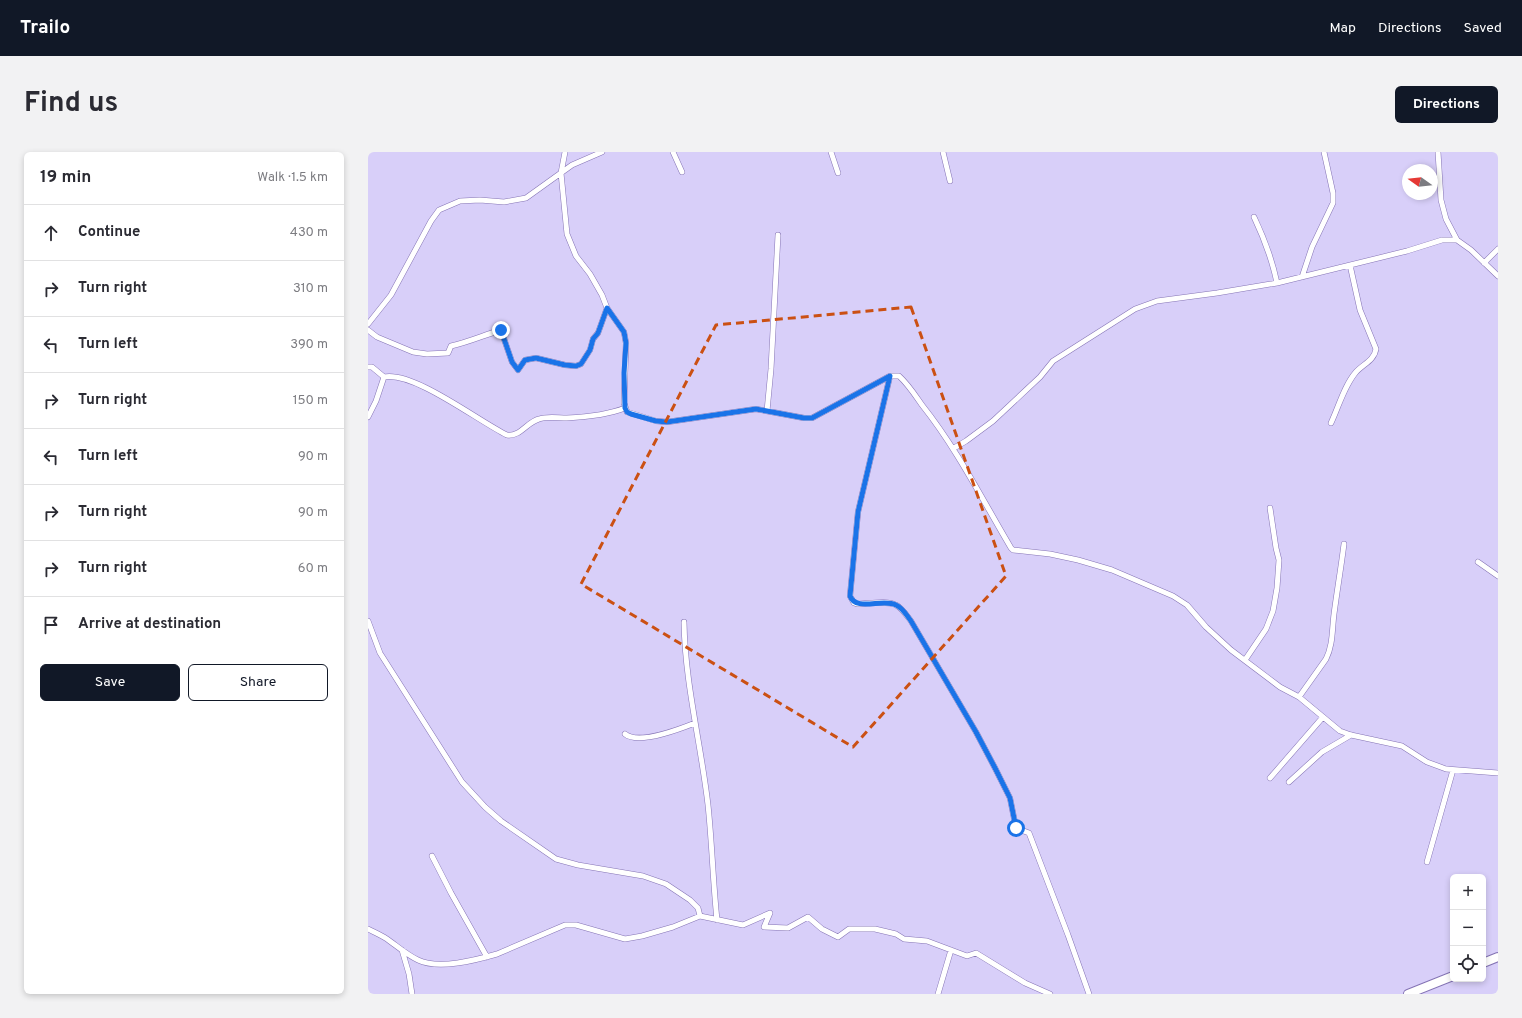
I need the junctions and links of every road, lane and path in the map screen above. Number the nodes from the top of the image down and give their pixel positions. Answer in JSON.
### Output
{"nodes":[{"id":1,"x":565,"y":152,"type":"edge"},
{"id":2,"x":602,"y":152,"type":"edge"},
{"id":3,"x":673,"y":152,"type":"edge"},
{"id":4,"x":831,"y":152,"type":"edge"},
{"id":5,"x":943,"y":152,"type":"edge"},
{"id":6,"x":1324,"y":152,"type":"edge"},
{"id":7,"x":1438,"y":152,"type":"edge"},
{"id":8,"x":682,"y":172,"type":"dead end"},
{"id":9,"x":560,"y":173,"type":"junction"},
{"id":10,"x":838,"y":173,"type":"dead end"},
{"id":11,"x":950,"y":181,"type":"dead end"},
{"id":12,"x":1254,"y":217,"type":"dead end"},
{"id":13,"x":778,"y":235,"type":"dead end"},
{"id":14,"x":1457,"y":240,"type":"junction"},
{"id":15,"x":1498,"y":249,"type":"edge"},
{"id":16,"x":1484,"y":263,"type":"junction"},
{"id":17,"x":1350,"y":264,"type":"junction"},
{"id":18,"x":1498,"y":276,"type":"edge"},
{"id":19,"x":1302,"y":277,"type":"junction"},
{"id":20,"x":1277,"y":283,"type":"junction"},
{"id":21,"x":607,"y":308,"type":"junction"},
{"id":22,"x":368,"y":324,"type":"edge"},
{"id":23,"x":368,"y":330,"type":"edge"},
{"id":24,"x":368,"y":367,"type":"edge"},
{"id":25,"x":890,"y":376,"type":"junction"},
{"id":26,"x":384,"y":377,"type":"junction"},
{"id":27,"x":625,"y":408,"type":"junction"},
{"id":28,"x":767,"y":411,"type":"junction"},
{"id":29,"x":368,"y":417,"type":"edge"},
{"id":30,"x":1331,"y":423,"type":"dead end"},
{"id":31,"x":954,"y":448,"type":"junction"},
{"id":32,"x":1270,"y":508,"type":"dead end"},
{"id":33,"x":1344,"y":544,"type":"dead end"},
{"id":34,"x":1478,"y":562,"type":"dead end"},
{"id":35,"x":1498,"y":576,"type":"edge"},
{"id":36,"x":368,"y":621,"type":"edge"},
{"id":37,"x":684,"y":622,"type":"dead end"},
{"id":38,"x":1245,"y":660,"type":"junction"},
{"id":39,"x":1299,"y":697,"type":"junction"},
{"id":40,"x":1322,"y":717,"type":"junction"},
{"id":41,"x":695,"y":723,"type":"junction"},
{"id":42,"x":625,"y":734,"type":"dead end"},
{"id":43,"x":1351,"y":735,"type":"junction"},
{"id":44,"x":1453,"y":770,"type":"junction"},
{"id":45,"x":1498,"y":773,"type":"edge"},
{"id":46,"x":1270,"y":778,"type":"dead end"},
{"id":47,"x":1289,"y":782,"type":"dead end"},
{"id":48,"x":432,"y":856,"type":"dead end"},
{"id":49,"x":1427,"y":862,"type":"dead end"},
{"id":50,"x":700,"y":916,"type":"junction"},
{"id":51,"x":717,"y":920,"type":"junction"},
{"id":52,"x":368,"y":928,"type":"edge"},
{"id":53,"x":402,"y":950,"type":"junction"},
{"id":54,"x":951,"y":950,"type":"junction"},
{"id":55,"x":487,"y":957,"type":"junction"},
{"id":56,"x":1498,"y":957,"type":"edge"},
{"id":57,"x":1486,"y":962,"type":"edge"},
{"id":58,"x":1450,"y":977,"type":"edge"},
{"id":59,"x":412,"y":994,"type":"edge"},
{"id":60,"x":938,"y":994,"type":"edge"},
{"id":61,"x":1050,"y":994,"type":"edge"},
{"id":62,"x":1088,"y":994,"type":"edge"},
{"id":63,"x":1408,"y":994,"type":"edge"}],
"edges":[{"from":1,"to":9,"type":"street"},
{"from":2,"to":9,"type":"street"},
{"from":3,"to":8,"type":"street"},
{"from":4,"to":10,"type":"street"},
{"from":5,"to":11,"type":"street"},
{"from":6,"to":19,"type":"street"},
{"from":7,"to":14,"type":"street"},
{"from":9,"to":21,"type":"street"},
{"from":9,"to":22,"type":"street"},
{"from":12,"to":20,"type":"street"},
{"from":13,"to":28,"type":"street"},
{"from":14,"to":16,"type":"street"},
{"from":14,"to":17,"type":"street"},
{"from":15,"to":16,"type":"street"},
{"from":16,"to":18,"type":"street"},
{"from":17,"to":19,"type":"street"},
{"from":17,"to":30,"type":"street"},
{"from":19,"to":20,"type":"street"},
{"from":20,"to":31,"type":"street"},
{"from":21,"to":23,"type":"street"},
{"from":21,"to":27,"type":"street"},
{"from":24,"to":26,"type":"street"},
{"from":25,"to":28,"type":"street"},
{"from":25,"to":31,"type":"street"},
{"from":25,"to":62,"type":"street"},
{"from":26,"to":27,"type":"street"},
{"from":26,"to":29,"type":"street"},
{"from":27,"to":28,"type":"street"},
{"from":31,"to":38,"type":"street"},
{"from":32,"to":38,"type":"street"},
{"from":33,"to":39,"type":"street"},
{"from":34,"to":35,"type":"street"},
{"from":36,"to":50,"type":"street"},
{"from":37,"to":41,"type":"street"},
{"from":38,"to":39,"type":"street"},
{"from":39,"to":40,"type":"street"},
{"from":40,"to":43,"type":"street"},
{"from":40,"to":46,"type":"street"},
{"from":41,"to":42,"type":"street"},
{"from":41,"to":51,"type":"street"},
{"from":43,"to":44,"type":"street"},
{"from":43,"to":47,"type":"street"},
{"from":44,"to":45,"type":"street"},
{"from":44,"to":49,"type":"street"},
{"from":48,"to":55,"type":"street"},
{"from":50,"to":51,"type":"street"},
{"from":50,"to":55,"type":"street"},
{"from":51,"to":54,"type":"street"},
{"from":52,"to":53,"type":"street"},
{"from":53,"to":55,"type":"street"},
{"from":53,"to":59,"type":"street"},
{"from":54,"to":60,"type":"street"},
{"from":54,"to":61,"type":"street"},
{"from":56,"to":57,"type":"main road"},
{"from":58,"to":63,"type":"main road"}]}
